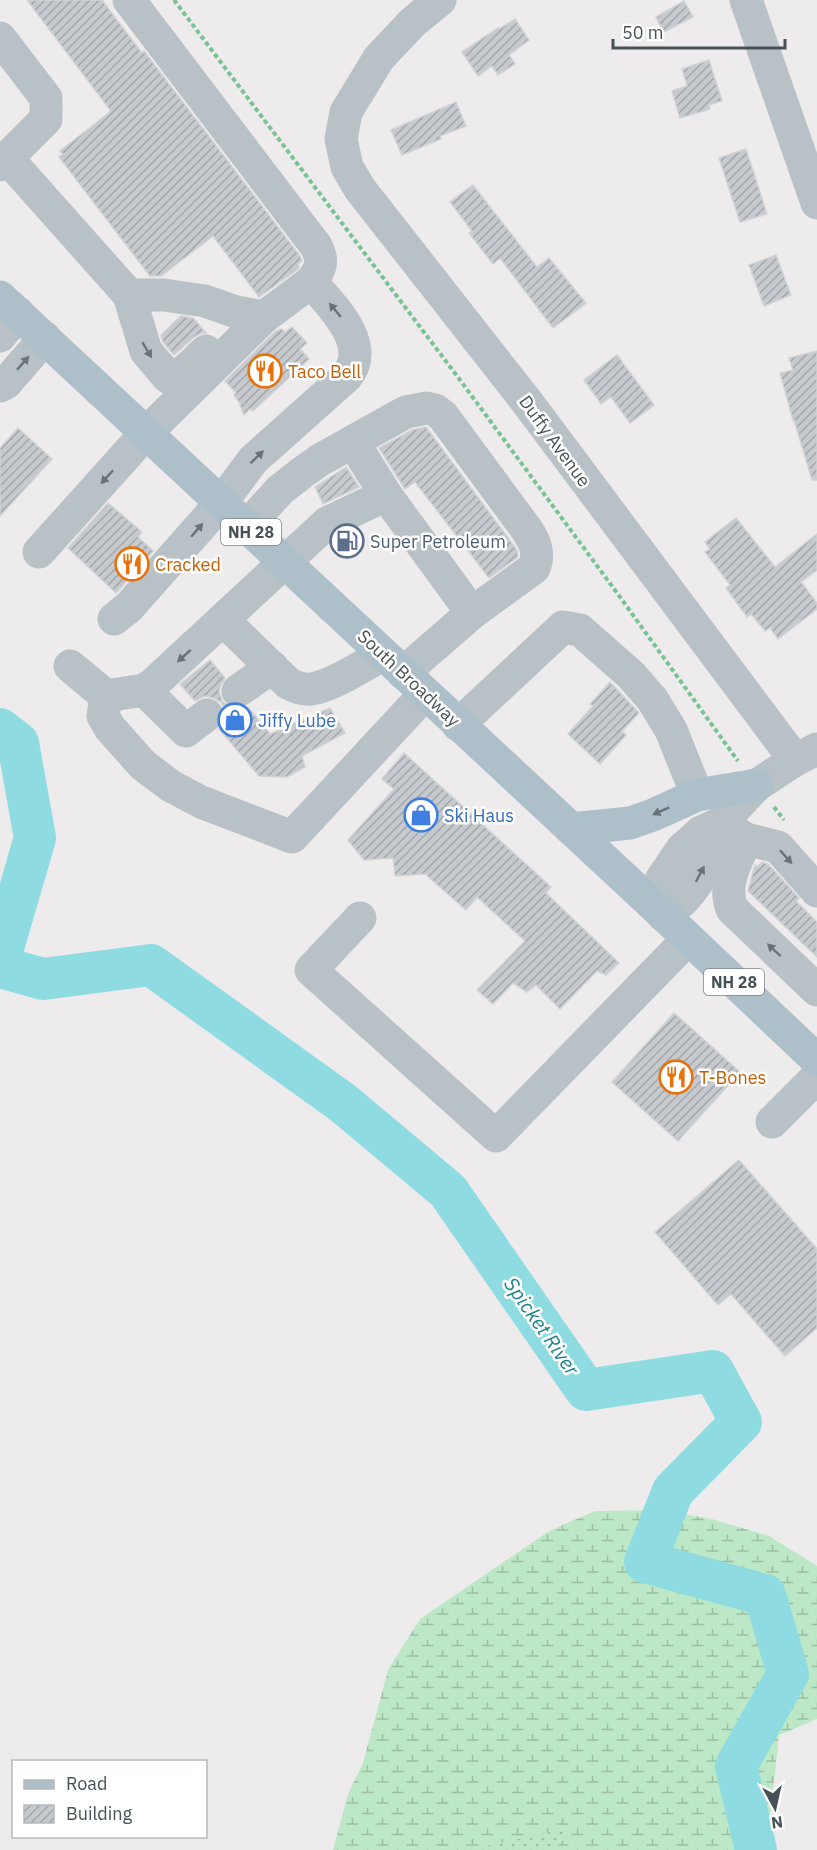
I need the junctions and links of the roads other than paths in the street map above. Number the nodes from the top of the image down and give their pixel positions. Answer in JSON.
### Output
{"nodes":[{"id":1,"x":129,"y":0,"type":"edge"},
{"id":2,"x":440,"y":0,"type":"edge"},
{"id":3,"x":746,"y":0,"type":"edge"},
{"id":4,"x":0,"y":38,"type":"edge"},
{"id":5,"x":4,"y":161,"type":"edge"},
{"id":6,"x":817,"y":203,"type":"edge"},
{"id":7,"x":311,"y":282,"type":"junction"},
{"id":8,"x":129,"y":296,"type":"junction"},
{"id":9,"x":250,"y":314,"type":"junction"},
{"id":10,"x":6,"y":316,"type":"edge"},
{"id":11,"x":45,"y":338,"type":"junction"},
{"id":12,"x":0,"y":386,"type":"edge"},
{"id":13,"x":146,"y":433,"type":"junction"},
{"id":14,"x":353,"y":442,"type":"junction"},
{"id":15,"x":386,"y":495,"type":"junction"},
{"id":16,"x":221,"y":503,"type":"junction"},
{"id":17,"x":246,"y":527,"type":"junction"},
{"id":18,"x":39,"y":552,"type":"dead end"},
{"id":19,"x":283,"y":561,"type":"junction"},
{"id":20,"x":472,"y":613,"type":"junction"},
{"id":21,"x":114,"y":619,"type":"dead end"},
{"id":22,"x":224,"y":620,"type":"junction"},
{"id":23,"x":70,"y":666,"type":"dead end"},
{"id":24,"x":272,"y":667,"type":"junction"},
{"id":25,"x":404,"y":674,"type":"junction"},
{"id":26,"x":144,"y":690,"type":"junction"},
{"id":27,"x":238,"y":691,"type":"dead end"},
{"id":28,"x":106,"y":696,"type":"junction"},
{"id":29,"x":207,"y":715,"type":"dead end"},
{"id":30,"x":458,"y":725,"type":"junction"},
{"id":31,"x":811,"y":754,"type":"edge"},
{"id":32,"x":757,"y":785,"type":"junction"},
{"id":33,"x":697,"y":795,"type":"junction"},
{"id":34,"x":571,"y":829,"type":"junction"},
{"id":35,"x":734,"y":831,"type":"junction"},
{"id":36,"x":817,"y":891,"type":"edge"},
{"id":37,"x":657,"y":909,"type":"junction"},
{"id":38,"x":360,"y":918,"type":"dead end"},
{"id":39,"x":688,"y":939,"type":"junction"},
{"id":40,"x":817,"y":990,"type":"edge"},
{"id":41,"x":814,"y":1055,"type":"edge"},
{"id":42,"x":772,"y":1122,"type":"dead end"}],
"edges":[{"from":1,"to":7,"type":"street"},
{"from":2,"to":31,"type":"street","name":"Duffy Avenue"},
{"from":3,"to":6,"type":"street"},
{"from":4,"to":5,"type":"street"},
{"from":5,"to":8,"type":"street"},
{"from":7,"to":9,"type":"street"},
{"from":16,"to":7,"type":"street","one_way":true},
{"from":8,"to":9,"type":"street"},
{"from":8,"to":9,"type":"street","one_way":true},
{"from":9,"to":13,"type":"street"},
{"from":10,"to":11,"type":"main road","name":"South Broadway","number":"NH 28"},
{"from":12,"to":11,"type":"street","one_way":true},
{"from":11,"to":13,"type":"main road","name":"South Broadway","number":"NH 28"},
{"from":13,"to":16,"type":"main road","name":"South Broadway","number":"NH 28"},
{"from":13,"to":18,"type":"street","one_way":true},
{"from":14,"to":15,"type":"street"},
{"from":14,"to":17,"type":"street"},
{"from":14,"to":20,"type":"street"},
{"from":15,"to":19,"type":"street"},
{"from":15,"to":20,"type":"street"},
{"from":16,"to":17,"type":"main road","name":"South Broadway","number":"NH 28"},
{"from":21,"to":16,"type":"street","one_way":true},
{"from":17,"to":19,"type":"main road","name":"South Broadway","number":"NH 28"},
{"from":19,"to":22,"type":"street"},
{"from":19,"to":25,"type":"main road","name":"South Broadway","number":"NH 28"},
{"from":20,"to":25,"type":"street"},
{"from":22,"to":24,"type":"street"},
{"from":22,"to":26,"type":"street","one_way":true},
{"from":23,"to":28,"type":"street"},
{"from":24,"to":25,"type":"street"},
{"from":24,"to":27,"type":"street"},
{"from":25,"to":28,"type":"street"},
{"from":25,"to":30,"type":"main road","name":"South Broadway","number":"NH 28"},
{"from":26,"to":28,"type":"street"},
{"from":26,"to":29,"type":"street"},
{"from":30,"to":33,"type":"street"},
{"from":30,"to":34,"type":"main road","name":"South Broadway","number":"NH 28"},
{"from":31,"to":32,"type":"street"},
{"from":32,"to":33,"type":"main road"},
{"from":32,"to":35,"type":"street"},
{"from":33,"to":34,"type":"main road","one_way":true},
{"from":34,"to":37,"type":"main road","name":"South Broadway","number":"NH 28"},
{"from":35,"to":36,"type":"street","one_way":true},
{"from":35,"to":37,"type":"street"},
{"from":40,"to":35,"type":"street","one_way":true},
{"from":37,"to":39,"type":"main road","name":"South Broadway","number":"NH 28"},
{"from":38,"to":39,"type":"street"},
{"from":39,"to":41,"type":"main road","name":"South Broadway","number":"NH 28"},
{"from":41,"to":42,"type":"street"}]}
